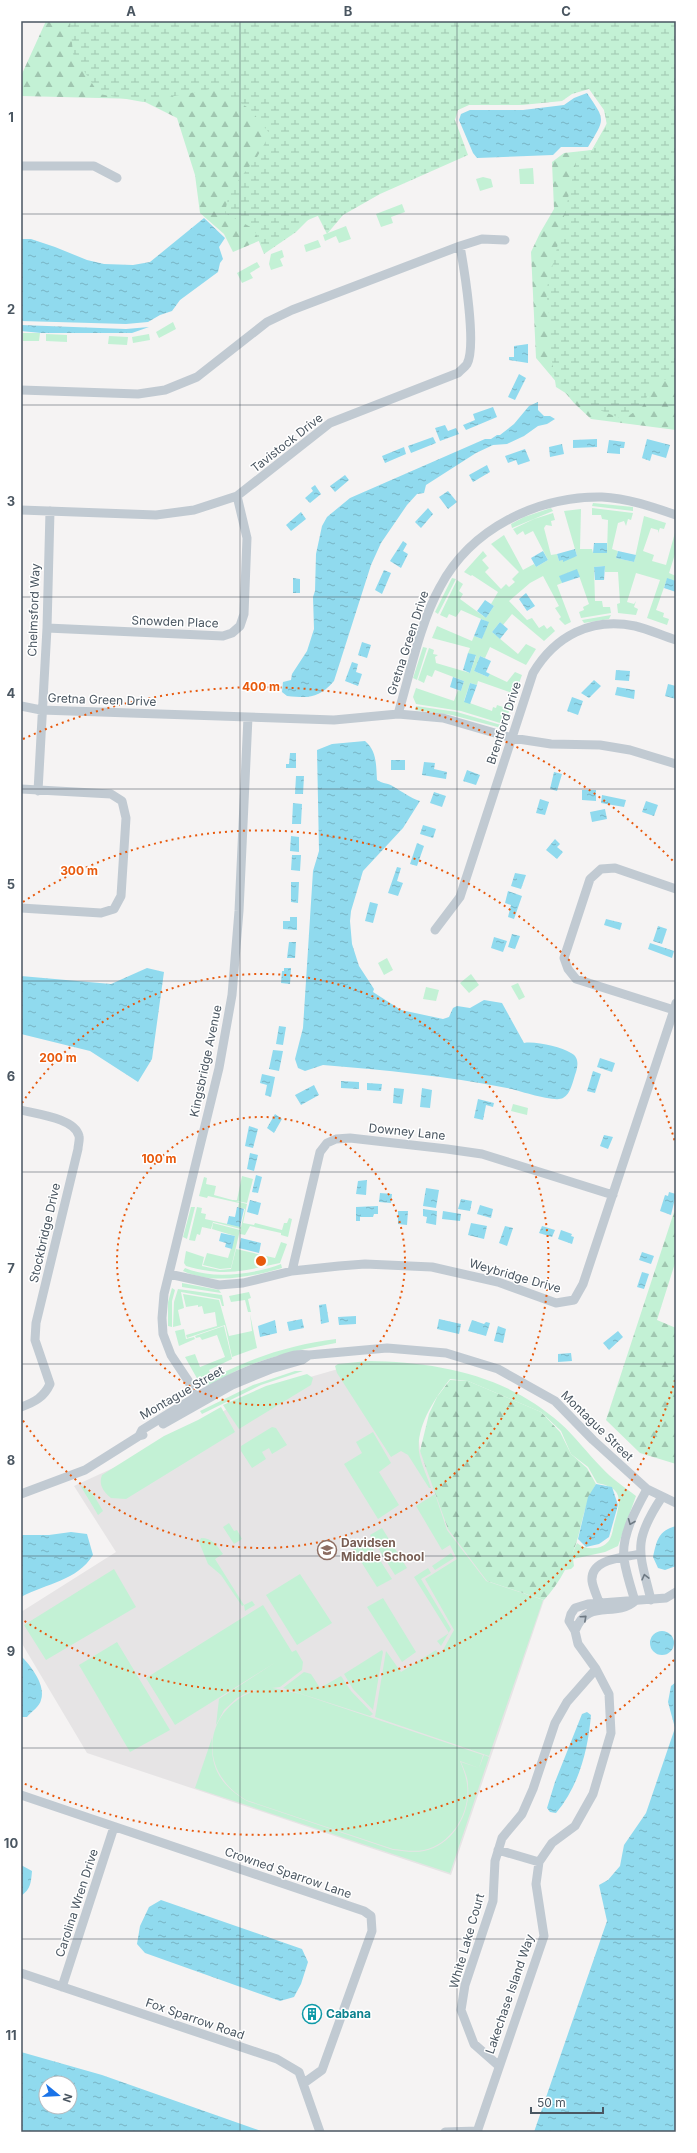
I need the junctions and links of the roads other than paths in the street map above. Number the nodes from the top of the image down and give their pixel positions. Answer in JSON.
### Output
{"nodes":[{"id":1,"x":21,"y":166,"type":"edge"},
{"id":2,"x":117,"y":178,"type":"dead end"},
{"id":3,"x":506,"y":240,"type":"dead end"},
{"id":4,"x":460,"y":246,"type":"junction"},
{"id":5,"x":21,"y":390,"type":"edge"},
{"id":6,"x":237,"y":496,"type":"junction"},
{"id":7,"x":21,"y":510,"type":"edge"},
{"id":8,"x":50,"y":511,"type":"junction"},
{"id":9,"x":676,"y":515,"type":"edge"},
{"id":10,"x":47,"y":628,"type":"junction"},
{"id":11,"x":676,"y":640,"type":"edge"},
{"id":12,"x":21,"y":706,"type":"edge"},
{"id":13,"x":41,"y":710,"type":"junction"},
{"id":14,"x":398,"y":714,"type":"junction"},
{"id":15,"x":248,"y":717,"type":"junction"},
{"id":16,"x":512,"y":738,"type":"junction"},
{"id":17,"x":676,"y":764,"type":"edge"},
{"id":18,"x":21,"y":789,"type":"edge"},
{"id":19,"x":38,"y":791,"type":"junction"},
{"id":20,"x":676,"y":889,"type":"edge"},
{"id":21,"x":21,"y":908,"type":"edge"},
{"id":22,"x":435,"y":930,"type":"dead end"},
{"id":23,"x":675,"y":1007,"type":"edge"},
{"id":24,"x":21,"y":1110,"type":"edge"},
{"id":25,"x":613,"y":1196,"type":"junction"},
{"id":26,"x":292,"y":1271,"type":"junction"},
{"id":27,"x":169,"y":1274,"type":"junction"},
{"id":28,"x":309,"y":1355,"type":"junction"},
{"id":29,"x":195,"y":1397,"type":"junction"},
{"id":30,"x":21,"y":1408,"type":"edge"},
{"id":31,"x":139,"y":1436,"type":"junction"},
{"id":32,"x":647,"y":1489,"type":"junction"},
{"id":33,"x":21,"y":1494,"type":"edge"},
{"id":34,"x":662,"y":1497,"type":"junction"},
{"id":35,"x":676,"y":1503,"type":"edge"},
{"id":36,"x":639,"y":1554,"type":"junction"},
{"id":37,"x":624,"y":1558,"type":"junction"},
{"id":38,"x":676,"y":1592,"type":"edge"},
{"id":39,"x":651,"y":1600,"type":"junction"},
{"id":40,"x":635,"y":1601,"type":"junction"},
{"id":41,"x":598,"y":1606,"type":"junction"},
{"id":42,"x":596,"y":1669,"type":"junction"},
{"id":43,"x":21,"y":1795,"type":"edge"},
{"id":44,"x":114,"y":1827,"type":"junction"},
{"id":45,"x":498,"y":1850,"type":"junction"},
{"id":46,"x":540,"y":1862,"type":"junction"},
{"id":47,"x":21,"y":1973,"type":"edge"},
{"id":48,"x":62,"y":1987,"type":"junction"},
{"id":49,"x":498,"y":2066,"type":"junction"},
{"id":50,"x":304,"y":2083,"type":"junction"},
{"id":51,"x":478,"y":2131,"type":"edge"},
{"id":52,"x":320,"y":2132,"type":"edge"},
{"id":53,"x":445,"y":2132,"type":"edge"}],
"edges":[{"from":1,"to":2,"type":"street"},
{"from":3,"to":4,"type":"street"},
{"from":4,"to":5,"type":"street"},
{"from":4,"to":6,"type":"street","name":"Tavistock Drive"},
{"from":6,"to":8,"type":"street","name":"Tavistock Drive"},
{"from":6,"to":10,"type":"street","name":"Snowden Place"},
{"from":7,"to":8,"type":"street","name":"Tavistock Drive"},
{"from":8,"to":10,"type":"street","name":"Chelmsford Way"},
{"from":9,"to":14,"type":"street","name":"Gretna Green Drive"},
{"from":10,"to":13,"type":"street","name":"Chelmsford Way"},
{"from":11,"to":16,"type":"street","name":"Brentford Drive"},
{"from":12,"to":13,"type":"street","name":"Gretna Green Drive"},
{"from":13,"to":15,"type":"street","name":"Gretna Green Drive"},
{"from":13,"to":19,"type":"street","name":"Chelmsford Way"},
{"from":14,"to":15,"type":"street","name":"Gretna Green Drive"},
{"from":14,"to":16,"type":"street","name":"Gretna Green Drive"},
{"from":15,"to":27,"type":"street","name":"Kingsbridge Avenue"},
{"from":16,"to":17,"type":"street","name":"Gretna Green Drive"},
{"from":16,"to":22,"type":"street","name":"Brentford Drive"},
{"from":18,"to":19,"type":"street"},
{"from":19,"to":21,"type":"street"},
{"from":20,"to":23,"type":"street","name":"Weybridge Drive"},
{"from":23,"to":25,"type":"street","name":"Weybridge Drive"},
{"from":24,"to":30,"type":"street","name":"Stockbridge Drive"},
{"from":25,"to":26,"type":"street","name":"Weybridge Drive"},
{"from":25,"to":26,"type":"street","name":"Downey Lane"},
{"from":26,"to":27,"type":"street","name":"Weybridge Drive"},
{"from":27,"to":29,"type":"street","name":"Kingsbridge Avenue"},
{"from":28,"to":29,"type":"street","name":"Montague Street"},
{"from":28,"to":31,"type":"street","name":"Montague Street"},
{"from":28,"to":32,"type":"street","name":"Montague Street"},
{"from":29,"to":31,"type":"street","name":"Montague Street"},
{"from":31,"to":33,"type":"street","name":"Montague Street"},
{"from":32,"to":34,"type":"street","name":"Montague Street"},
{"from":32,"to":37,"type":"street","one_way":true},
{"from":34,"to":35,"type":"street","name":"Montague Street"},
{"from":34,"to":36,"type":"street"},
{"from":36,"to":37,"type":"street"},
{"from":39,"to":36,"type":"street","one_way":true},
{"from":37,"to":40,"type":"street"},
{"from":37,"to":41,"type":"street"},
{"from":38,"to":39,"type":"street"},
{"from":39,"to":40,"type":"street"},
{"from":40,"to":41,"type":"street"},
{"from":41,"to":42,"type":"street","name":"Lakechase Island Way"},
{"from":42,"to":45,"type":"street","name":"White Lake Court"},
{"from":42,"to":46,"type":"street","name":"Lakechase Island Way"},
{"from":43,"to":44,"type":"street","name":"Crowned Sparrow Lane"},
{"from":44,"to":48,"type":"street","name":"Carolina Wren Drive"},
{"from":44,"to":50,"type":"street","name":"Crowned Sparrow Lane"},
{"from":45,"to":46,"type":"street"},
{"from":45,"to":49,"type":"street","name":"White Lake Court"},
{"from":46,"to":49,"type":"street","name":"Lakechase Island Way"},
{"from":47,"to":48,"type":"street","name":"Fox Sparrow Road"},
{"from":48,"to":50,"type":"street","name":"Fox Sparrow Road"},
{"from":49,"to":51,"type":"street","name":"Lakechase Island Way"},
{"from":50,"to":52,"type":"street","name":"Fox Sparrow Road"},
{"from":51,"to":53,"type":"street"}]}
